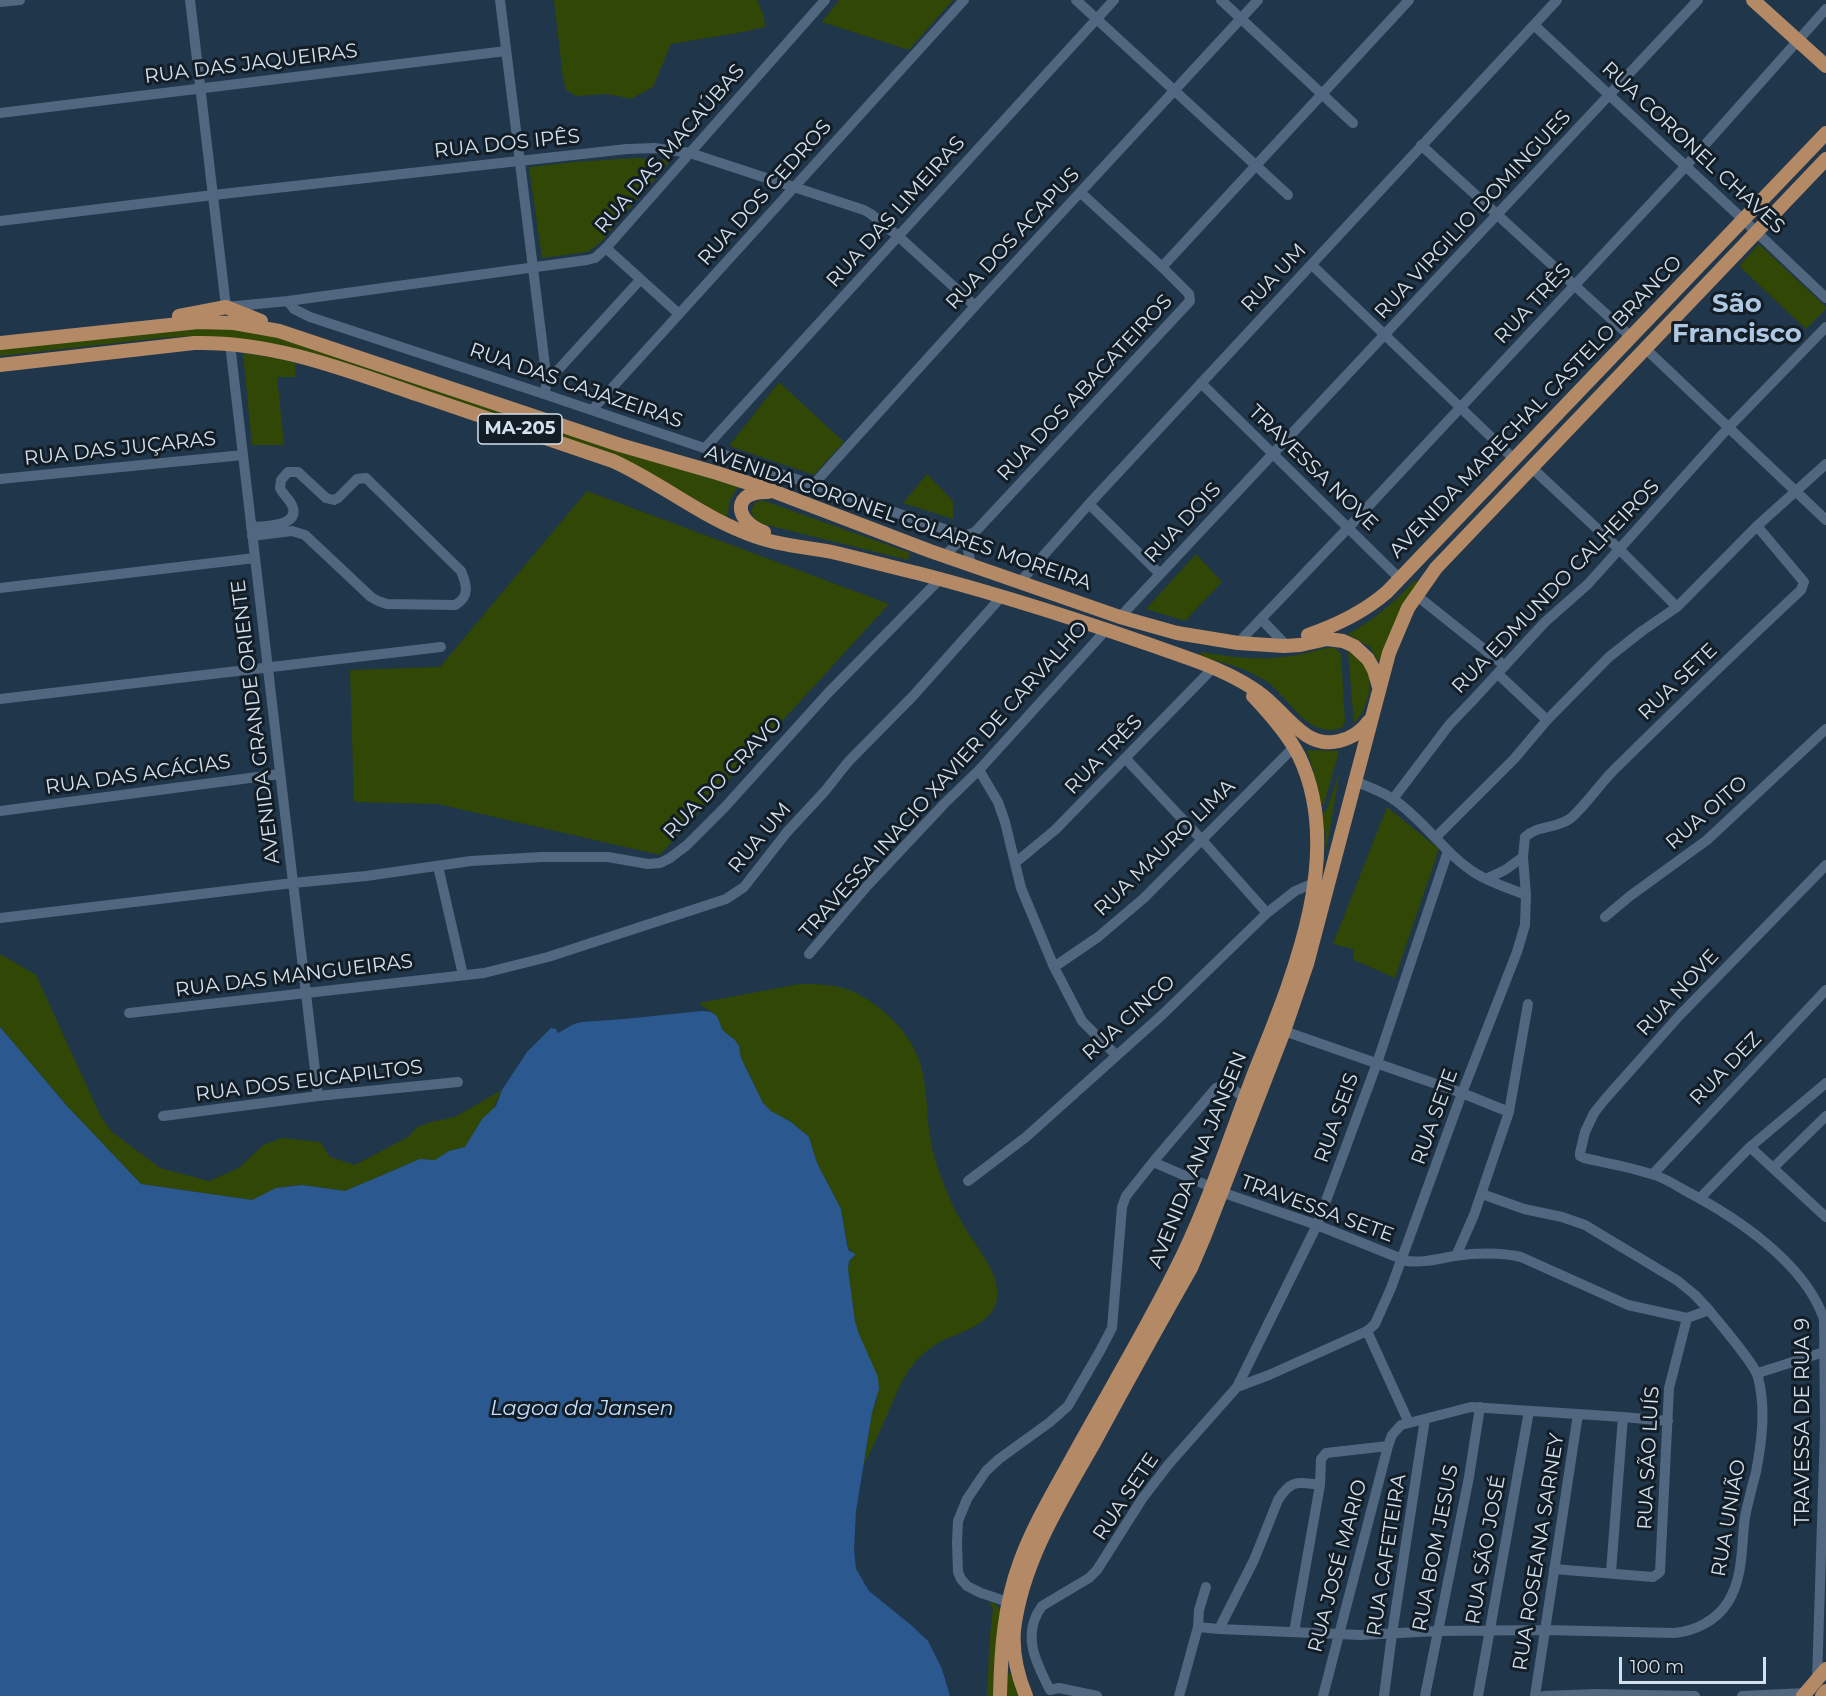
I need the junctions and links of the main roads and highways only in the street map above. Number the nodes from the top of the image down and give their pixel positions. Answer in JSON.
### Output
{"nodes":[{"id":1,"x":1753,"y":0,"type":"edge"},
{"id":2,"x":1826,"y":66,"type":"edge"},
{"id":3,"x":1826,"y":133,"type":"edge"},
{"id":4,"x":1826,"y":159,"type":"edge"},
{"id":5,"x":154,"y":326,"type":"junction"},
{"id":6,"x":297,"y":335,"type":"junction"},
{"id":7,"x":0,"y":343,"type":"edge"},
{"id":8,"x":0,"y":365,"type":"edge"},
{"id":9,"x":781,"y":494,"type":"junction"},
{"id":10,"x":832,"y":552,"type":"junction"},
{"id":11,"x":1238,"y":643,"type":"junction"},
{"id":12,"x":1220,"y":670,"type":"junction"},
{"id":13,"x":1379,"y":688,"type":"junction"},
{"id":14,"x":1371,"y":717,"type":"junction"},
{"id":15,"x":1216,"y":1190,"type":"junction"},
{"id":16,"x":1822,"y":1674,"type":"edge"},
{"id":17,"x":1826,"y":1691,"type":"edge"},
{"id":18,"x":1805,"y":1695,"type":"edge"},
{"id":19,"x":1000,"y":1696,"type":"edge"},
{"id":20,"x":1026,"y":1696,"type":"edge"},
{"id":21,"x":1822,"y":1696,"type":"edge"}],
"edges":[{"from":1,"to":2,"type":"main road"},
{"from":3,"to":11,"type":"main road","name":"AVENIDA MARECHAL CASTELO BRANCO"},
{"from":4,"to":13,"type":"main road","name":"AVENIDA MARECHAL CASTELO BRANCO"},
{"from":5,"to":6,"type":"main road","name":"AVENIDA CORONEL COLARES MOREIRA"},
{"from":5,"to":6,"type":"main road"},
{"from":5,"to":7,"type":"main road","name":"AVENIDA CORONEL COLARES MOREIRA"},
{"from":6,"to":9,"type":"main road","name":"AVENIDA CORONEL COLARES MOREIRA"},
{"from":8,"to":10,"type":"main road","name":"AVENIDA CORONEL COLARES MOREIRA","number":"MA-205"},
{"from":9,"to":10,"type":"main road"},
{"from":9,"to":11,"type":"main road","name":"AVENIDA CORONEL COLARES MOREIRA"},
{"from":10,"to":12,"type":"main road","name":"AVENIDA CORONEL COLARES MOREIRA"},
{"from":11,"to":13,"type":"main road","name":"AVENIDA CORONEL COLARES MOREIRA"},
{"from":12,"to":14,"type":"main road","name":"AVENIDA CORONEL COLARES MOREIRA"},
{"from":12,"to":15,"type":"main road","name":"AVENIDA ANA JANSEN"},
{"from":13,"to":14,"type":"main road","name":"AVENIDA MARECHAL CASTELO BRANCO"},
{"from":14,"to":15,"type":"main road","name":"AVENIDA ANA JANSEN"},
{"from":15,"to":19,"type":"main road","name":"AVENIDA ANA JANSEN"},
{"from":15,"to":20,"type":"main road","name":"AVENIDA ANA JANSEN"},
{"from":16,"to":18,"type":"main road"},
{"from":17,"to":21,"type":"main road"}]}
